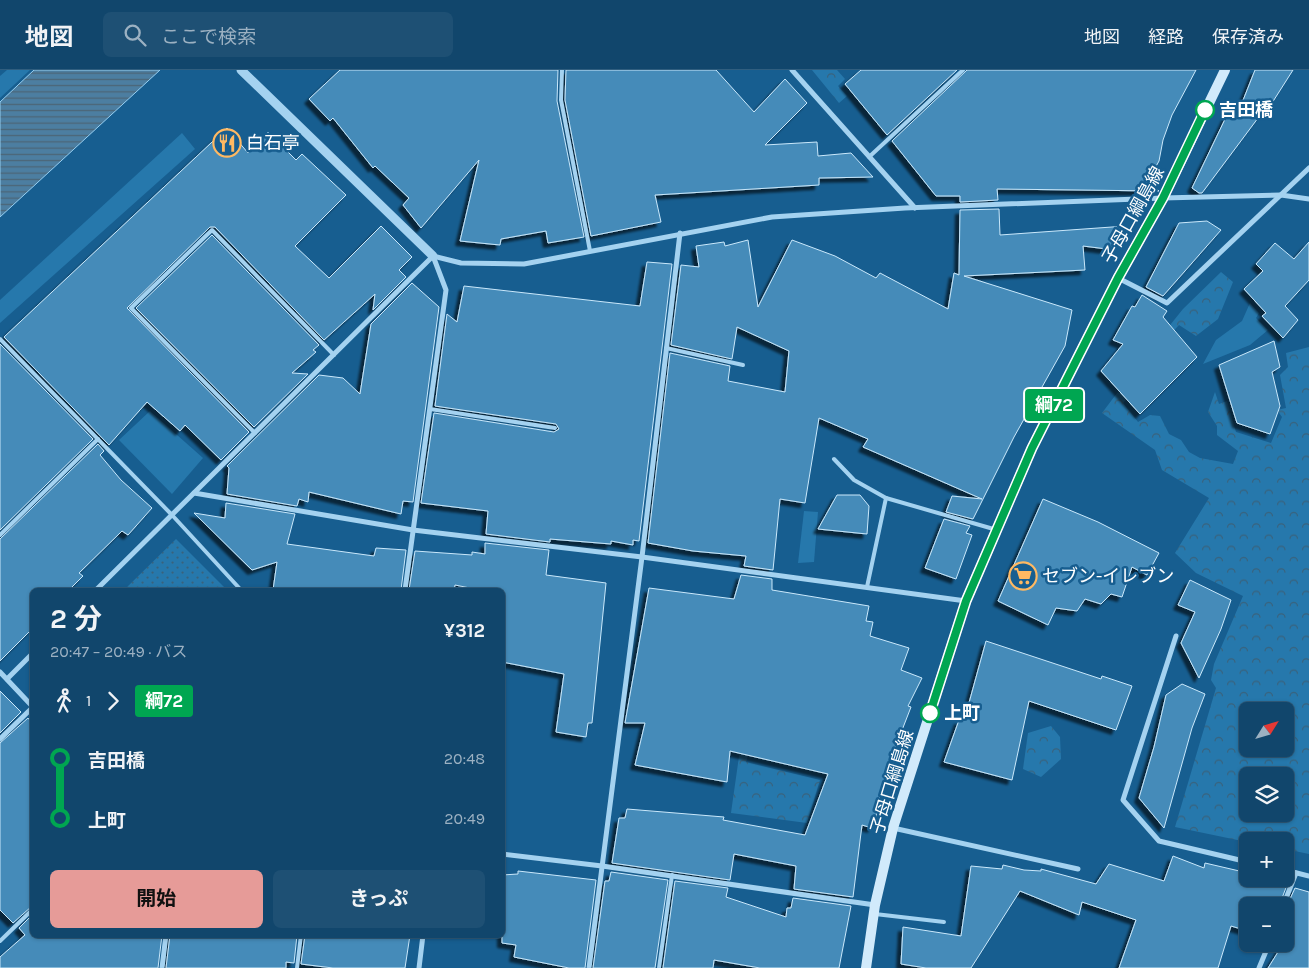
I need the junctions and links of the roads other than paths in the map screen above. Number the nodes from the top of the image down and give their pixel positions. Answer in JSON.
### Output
{"nodes":[{"id":1,"x":241,"y":70,"type":"edge"},
{"id":2,"x":562,"y":70,"type":"edge"},
{"id":3,"x":792,"y":70,"type":"edge"},
{"id":4,"x":963,"y":70,"type":"edge"},
{"id":5,"x":1225,"y":70,"type":"edge"},
{"id":6,"x":869,"y":157,"type":"junction"},
{"id":7,"x":1309,"y":168,"type":"edge"},
{"id":8,"x":1281,"y":195,"type":"junction"},
{"id":9,"x":1163,"y":198,"type":"junction"},
{"id":10,"x":1309,"y":198,"type":"edge"},
{"id":11,"x":915,"y":208,"type":"junction"},
{"id":12,"x":680,"y":233,"type":"junction"},
{"id":13,"x":590,"y":251,"type":"junction"},
{"id":14,"x":433,"y":256,"type":"junction"},
{"id":15,"x":1118,"y":278,"type":"junction"},
{"id":16,"x":0,"y":339,"type":"edge"},
{"id":17,"x":666,"y":348,"type":"junction"},
{"id":18,"x":334,"y":355,"type":"junction"},
{"id":19,"x":743,"y":364,"type":"dead end"},
{"id":20,"x":430,"y":409,"type":"junction"},
{"id":21,"x":555,"y":428,"type":"dead end"},
{"id":22,"x":255,"y":433,"type":"junction"},
{"id":23,"x":98,"y":439,"type":"junction"},
{"id":24,"x":834,"y":459,"type":"dead end"},
{"id":25,"x":194,"y":493,"type":"junction"},
{"id":26,"x":886,"y":498,"type":"junction"},
{"id":27,"x":172,"y":515,"type":"junction"},
{"id":28,"x":413,"y":530,"type":"junction"},
{"id":29,"x":997,"y":530,"type":"junction"},
{"id":30,"x":0,"y":535,"type":"edge"},
{"id":31,"x":642,"y":557,"type":"junction"},
{"id":32,"x":867,"y":587,"type":"junction"},
{"id":33,"x":98,"y":588,"type":"edge"},
{"id":34,"x":239,"y":588,"type":"edge"},
{"id":35,"x":405,"y":588,"type":"edge"},
{"id":36,"x":966,"y":601,"type":"junction"},
{"id":37,"x":1176,"y":636,"type":"dead end"},
{"id":38,"x":30,"y":656,"type":"edge"},
{"id":39,"x":0,"y":672,"type":"edge"},
{"id":40,"x":7,"y":679,"type":"junction"},
{"id":41,"x":30,"y":705,"type":"edge"},
{"id":42,"x":30,"y":709,"type":"edge"},
{"id":43,"x":0,"y":739,"type":"edge"},
{"id":44,"x":893,"y":828,"type":"junction"},
{"id":45,"x":505,"y":854,"type":"edge"},
{"id":46,"x":1239,"y":860,"type":"edge"},
{"id":47,"x":602,"y":866,"type":"junction"},
{"id":48,"x":1078,"y":870,"type":"dead end"},
{"id":49,"x":1296,"y":873,"type":"joint"},
{"id":50,"x":672,"y":875,"type":"junction"},
{"id":51,"x":1309,"y":876,"type":"edge"},
{"id":52,"x":1287,"y":897,"type":"edge"},
{"id":53,"x":874,"y":909,"type":"junction"},
{"id":54,"x":30,"y":912,"type":"edge"},
{"id":55,"x":944,"y":922,"type":"dead end"},
{"id":56,"x":166,"y":938,"type":"edge"},
{"id":57,"x":301,"y":938,"type":"edge"},
{"id":58,"x":423,"y":938,"type":"edge"},
{"id":59,"x":0,"y":941,"type":"edge"},
{"id":60,"x":1266,"y":952,"type":"edge"},
{"id":61,"x":162,"y":968,"type":"edge"},
{"id":62,"x":296,"y":968,"type":"edge"},
{"id":63,"x":419,"y":968,"type":"edge"},
{"id":64,"x":589,"y":968,"type":"edge"},
{"id":65,"x":659,"y":968,"type":"edge"},
{"id":66,"x":866,"y":968,"type":"edge"},
{"id":67,"x":1259,"y":968,"type":"edge"}],
"edges":[{"from":1,"to":14,"type":"street"},
{"from":2,"to":13,"type":"lane"},
{"from":3,"to":6,"type":"street"},
{"from":4,"to":6,"type":"lane"},
{"from":5,"to":9,"type":"main road","name":"子母口綱島線"},
{"from":6,"to":11,"type":"street"},
{"from":7,"to":8,"type":"street"},
{"from":8,"to":9,"type":"street"},
{"from":8,"to":10,"type":"street"},
{"from":8,"to":15,"type":"street"},
{"from":9,"to":11,"type":"street"},
{"from":9,"to":15,"type":"main road","name":"子母口綱島線"},
{"from":11,"to":12,"type":"street"},
{"from":12,"to":13,"type":"street"},
{"from":12,"to":17,"type":"street"},
{"from":13,"to":14,"type":"street"},
{"from":14,"to":18,"type":"street"},
{"from":14,"to":20,"type":"street"},
{"from":15,"to":29,"type":"main road","name":"子母口綱島線"},
{"from":16,"to":23,"type":"lane"},
{"from":17,"to":19,"type":"lane"},
{"from":17,"to":31,"type":"street"},
{"from":18,"to":22,"type":"street"},
{"from":18,"to":22,"type":"lane"},
{"from":20,"to":21,"type":"lane"},
{"from":20,"to":28,"type":"street"},
{"from":22,"to":25,"type":"street"},
{"from":23,"to":27,"type":"lane"},
{"from":23,"to":30,"type":"lane"},
{"from":24,"to":26,"type":"lane"},
{"from":25,"to":27,"type":"street"},
{"from":25,"to":28,"type":"street"},
{"from":26,"to":29,"type":"lane"},
{"from":26,"to":32,"type":"lane"},
{"from":27,"to":33,"type":"street"},
{"from":27,"to":34,"type":"lane"},
{"from":28,"to":31,"type":"street"},
{"from":28,"to":35,"type":"street"},
{"from":29,"to":36,"type":"main road","name":"子母口綱島線"},
{"from":31,"to":32,"type":"street"},
{"from":31,"to":47,"type":"street"},
{"from":32,"to":36,"type":"street"},
{"from":36,"to":44,"type":"main road","name":"子母口綱島線"},
{"from":37,"to":46,"type":"street"},
{"from":38,"to":40,"type":"street"},
{"from":39,"to":40,"type":"street"},
{"from":40,"to":41,"type":"street"},
{"from":42,"to":43,"type":"street"},
{"from":44,"to":48,"type":"street"},
{"from":44,"to":53,"type":"main road","name":"子母口綱島線"},
{"from":45,"to":47,"type":"street"},
{"from":47,"to":50,"type":"street"},
{"from":47,"to":64,"type":"street"},
{"from":49,"to":51,"type":"street"},
{"from":49,"to":52,"type":"street"},
{"from":50,"to":53,"type":"street"},
{"from":50,"to":65,"type":"lane"},
{"from":53,"to":55,"type":"lane"},
{"from":53,"to":66,"type":"main road","name":"子母口綱島線"},
{"from":54,"to":59,"type":"lane"},
{"from":56,"to":61,"type":"street"},
{"from":57,"to":62,"type":"lane"},
{"from":58,"to":63,"type":"street"},
{"from":60,"to":67,"type":"street"}]}
